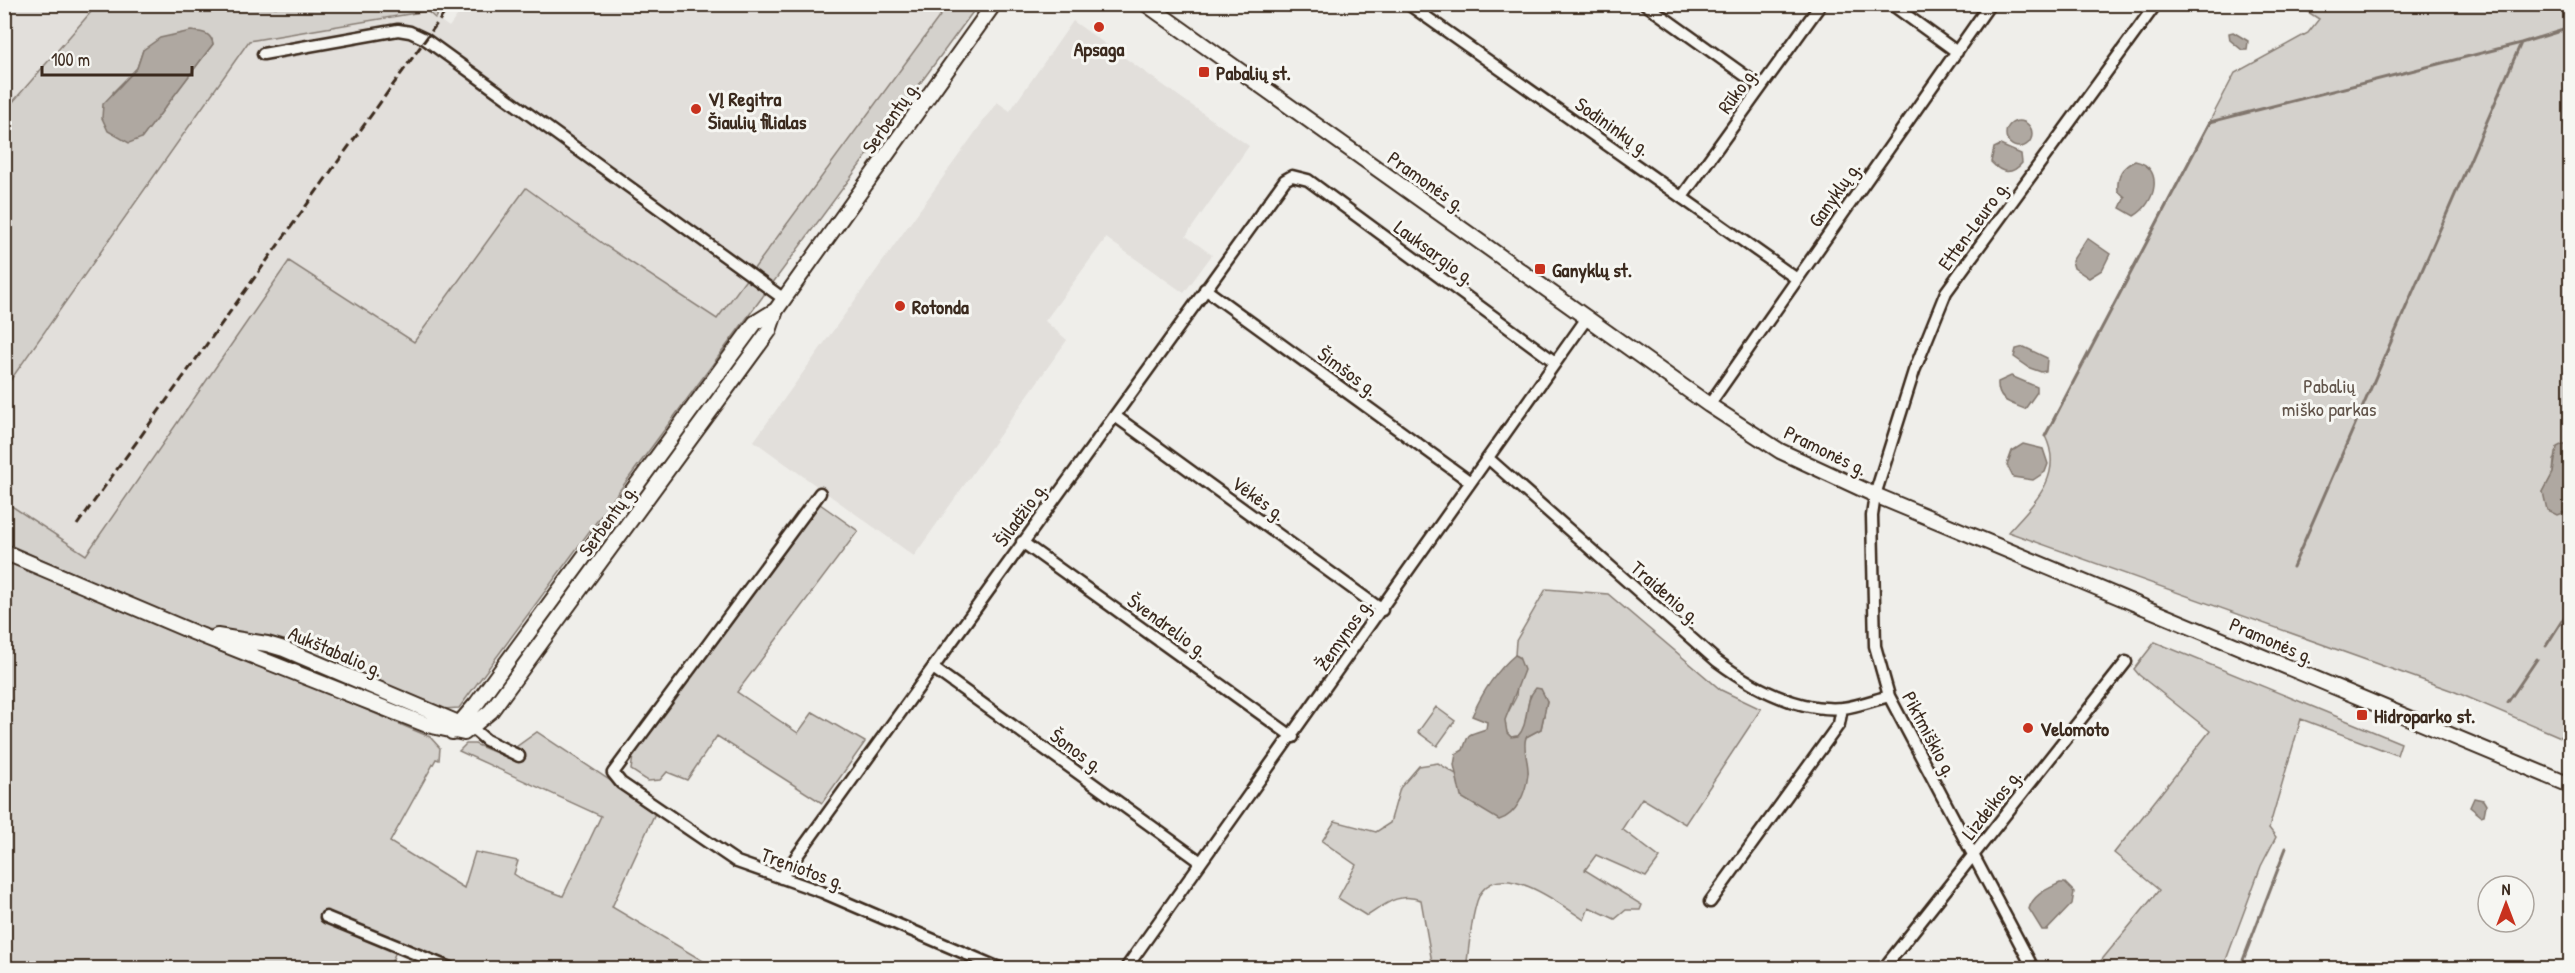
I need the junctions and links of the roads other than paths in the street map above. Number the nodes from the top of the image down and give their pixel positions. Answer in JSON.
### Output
{"nodes":[{"id":1,"x":994,"y":4,"type":"edge"},
{"id":2,"x":1408,"y":4,"type":"edge"},
{"id":3,"x":1645,"y":4,"type":"edge"},
{"id":4,"x":1821,"y":4,"type":"edge"},
{"id":5,"x":1891,"y":4,"type":"edge"},
{"id":6,"x":1990,"y":4,"type":"edge"},
{"id":7,"x":2156,"y":4,"type":"edge"},
{"id":8,"x":1151,"y":6,"type":"edge"},
{"id":9,"x":1957,"y":52,"type":"junction"},
{"id":10,"x":263,"y":54,"type":"dead end"},
{"id":11,"x":1761,"y":87,"type":"junction"},
{"id":12,"x":1292,"y":176,"type":"joint"},
{"id":13,"x":1682,"y":197,"type":"junction"},
{"id":14,"x":1797,"y":279,"type":"junction"},
{"id":15,"x":1204,"y":289,"type":"junction"},
{"id":16,"x":784,"y":298,"type":"junction"},
{"id":17,"x":776,"y":310,"type":"junction"},
{"id":18,"x":1587,"y":318,"type":"junction"},
{"id":19,"x":1555,"y":362,"type":"junction"},
{"id":20,"x":1709,"y":405,"type":"junction"},
{"id":21,"x":1115,"y":416,"type":"junction"},
{"id":22,"x":1489,"y":459,"type":"junction"},
{"id":23,"x":1469,"y":481,"type":"junction"},
{"id":24,"x":820,"y":493,"type":"dead end"},
{"id":25,"x":1875,"y":495,"type":"junction"},
{"id":26,"x":1022,"y":542,"type":"junction"},
{"id":27,"x":4,"y":552,"type":"edge"},
{"id":28,"x":1382,"y":610,"type":"junction"},
{"id":29,"x":2126,"y":662,"type":"dead end"},
{"id":30,"x":933,"y":668,"type":"junction"},
{"id":31,"x":1889,"y":696,"type":"junction"},
{"id":32,"x":1842,"y":708,"type":"junction"},
{"id":33,"x":454,"y":727,"type":"junction"},
{"id":34,"x":472,"y":728,"type":"junction"},
{"id":35,"x":1293,"y":737,"type":"junction"},
{"id":36,"x":519,"y":756,"type":"dead end"},
{"id":37,"x":2571,"y":784,"type":"edge"},
{"id":38,"x":1974,"y":854,"type":"junction"},
{"id":39,"x":1201,"y":862,"type":"junction"},
{"id":40,"x":781,"y":878,"type":"junction"},
{"id":41,"x":1710,"y":902,"type":"dead end"},
{"id":42,"x":326,"y":917,"type":"dead end"},
{"id":43,"x":450,"y":969,"type":"edge"},
{"id":44,"x":999,"y":969,"type":"edge"},
{"id":45,"x":1126,"y":969,"type":"edge"},
{"id":46,"x":1884,"y":969,"type":"edge"},
{"id":47,"x":2033,"y":969,"type":"edge"}],
"edges":[{"from":1,"to":16,"type":"main road","name":"Serbentų g."},
{"from":2,"to":13,"type":"street","name":"Sodininkų g."},
{"from":3,"to":11,"type":"street"},
{"from":4,"to":11,"type":"street","name":"Rūko g."},
{"from":5,"to":9,"type":"street"},
{"from":6,"to":9,"type":"street","name":"Ganyklų g."},
{"from":7,"to":25,"type":"street","name":"Etten-Leuro g."},
{"from":8,"to":18,"type":"main road","name":"Pramonės g."},
{"from":9,"to":14,"type":"street","name":"Ganyklų g."},
{"from":10,"to":16,"type":"street"},
{"from":11,"to":13,"type":"street","name":"Rūko g."},
{"from":12,"to":15,"type":"street","name":"Šiladžio g."},
{"from":12,"to":19,"type":"street","name":"Lauksargio g."},
{"from":13,"to":14,"type":"street","name":"Sodininkų g."},
{"from":14,"to":20,"type":"street","name":"Ganyklų g."},
{"from":15,"to":21,"type":"street","name":"Šiladžio g."},
{"from":15,"to":23,"type":"street","name":"Šimšos g."},
{"from":16,"to":17,"type":"main road","name":"Serbentų g."},
{"from":17,"to":33,"type":"main road","name":"Serbentų g."},
{"from":17,"to":34,"type":"main road","name":"Serbentų g."},
{"from":18,"to":19,"type":"street","name":"Žemynos g."},
{"from":18,"to":20,"type":"main road","name":"Pramonės g."},
{"from":19,"to":22,"type":"street","name":"Žemynos g."},
{"from":20,"to":25,"type":"main road","name":"Pramonės g."},
{"from":21,"to":26,"type":"street","name":"Šiladžio g."},
{"from":21,"to":28,"type":"street","name":"Vėkės g."},
{"from":22,"to":23,"type":"street","name":"Žemynos g."},
{"from":22,"to":32,"type":"street","name":"Traidenio g."},
{"from":23,"to":28,"type":"street","name":"Žemynos g."},
{"from":24,"to":40,"type":"street","name":"Treniotos g."},
{"from":25,"to":31,"type":"street","name":"Piktmiškio g."},
{"from":25,"to":37,"type":"main road","name":"Pramonės g."},
{"from":26,"to":30,"type":"street","name":"Šiladžio g."},
{"from":26,"to":35,"type":"street","name":"Švendrelio g."},
{"from":27,"to":33,"type":"main road","name":"Aukštabalio g."},
{"from":28,"to":35,"type":"street","name":"Žemynos g."},
{"from":29,"to":38,"type":"street","name":"Lizdeikos g."},
{"from":30,"to":39,"type":"street","name":"Šonos g."},
{"from":30,"to":40,"type":"street","name":"Šiladžio g."},
{"from":31,"to":32,"type":"street","name":"Traidenio g."},
{"from":31,"to":38,"type":"street","name":"Piktmiškio g."},
{"from":32,"to":41,"type":"street"},
{"from":33,"to":34,"type":"main road","name":"Aukštabalio g."},
{"from":34,"to":36,"type":"street"},
{"from":35,"to":39,"type":"street","name":"Žemynos g."},
{"from":38,"to":46,"type":"street","name":"Lizdeikos g."},
{"from":38,"to":47,"type":"street","name":"Piktmiškio g."},
{"from":39,"to":45,"type":"street","name":"Žemynos g."},
{"from":40,"to":44,"type":"street","name":"Treniotos g."},
{"from":42,"to":43,"type":"street"}]}
